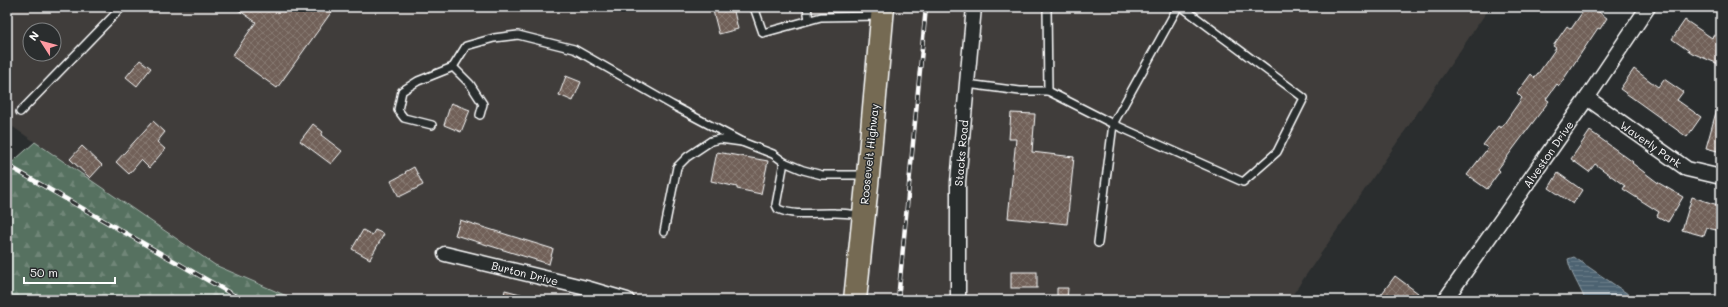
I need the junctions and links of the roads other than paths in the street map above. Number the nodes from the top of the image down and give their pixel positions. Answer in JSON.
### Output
{"nodes":[{"id":1,"x":122,"y":7,"type":"edge"},
{"id":2,"x":754,"y":7,"type":"edge"},
{"id":3,"x":807,"y":7,"type":"edge"},
{"id":4,"x":974,"y":7,"type":"edge"},
{"id":5,"x":1047,"y":7,"type":"edge"},
{"id":6,"x":1178,"y":7,"type":"edge"},
{"id":7,"x":1182,"y":7,"type":"edge"},
{"id":8,"x":1648,"y":7,"type":"edge"},
{"id":9,"x":883,"y":11,"type":"edge"},
{"id":10,"x":809,"y":20,"type":"junction"},
{"id":11,"x":453,"y":67,"type":"junction"},
{"id":12,"x":967,"y":84,"type":"junction"},
{"id":13,"x":1048,"y":91,"type":"junction"},
{"id":14,"x":1587,"y":98,"type":"junction"},
{"id":15,"x":20,"y":112,"type":"dead end"},
{"id":16,"x":480,"y":115,"type":"dead end"},
{"id":17,"x":1113,"y":124,"type":"junction"},
{"id":18,"x":432,"y":125,"type":"dead end"},
{"id":19,"x":742,"y":142,"type":"junction"},
{"id":20,"x":784,"y":162,"type":"junction"},
{"id":21,"x":868,"y":175,"type":"junction"},
{"id":22,"x":1721,"y":177,"type":"edge"},
{"id":23,"x":863,"y":215,"type":"junction"},
{"id":24,"x":664,"y":232,"type":"dead end"},
{"id":25,"x":1098,"y":243,"type":"dead end"},
{"id":26,"x":445,"y":254,"type":"dead end"},
{"id":27,"x":627,"y":300,"type":"edge"},
{"id":28,"x":855,"y":300,"type":"edge"},
{"id":29,"x":958,"y":300,"type":"edge"},
{"id":30,"x":1445,"y":300,"type":"edge"}],
"edges":[{"from":1,"to":15,"type":"lane"},
{"from":2,"to":10,"type":"lane"},
{"from":3,"to":10,"type":"lane"},
{"from":4,"to":12,"type":"street","name":"Stacks Road"},
{"from":5,"to":13,"type":"lane"},
{"from":6,"to":17,"type":"lane"},
{"from":7,"to":17,"type":"lane"},
{"from":8,"to":14,"type":"street","name":"Alveston Drive"},
{"from":9,"to":10,"type":"lane"},
{"from":9,"to":21,"type":"main road","name":"Roosevelt Highway"},
{"from":11,"to":16,"type":"lane"},
{"from":11,"to":18,"type":"lane"},
{"from":11,"to":19,"type":"lane"},
{"from":12,"to":13,"type":"lane"},
{"from":12,"to":29,"type":"street","name":"Stacks Road"},
{"from":13,"to":17,"type":"lane"},
{"from":14,"to":22,"type":"street","name":"Waverly Park"},
{"from":14,"to":30,"type":"street","name":"Alveston Drive"},
{"from":17,"to":25,"type":"lane"},
{"from":19,"to":20,"type":"lane"},
{"from":19,"to":24,"type":"lane"},
{"from":20,"to":21,"type":"lane"},
{"from":20,"to":23,"type":"lane"},
{"from":21,"to":23,"type":"main road","name":"Roosevelt Highway"},
{"from":23,"to":28,"type":"main road","name":"Roosevelt Highway"},
{"from":26,"to":27,"type":"street","name":"Burton Drive"}]}
